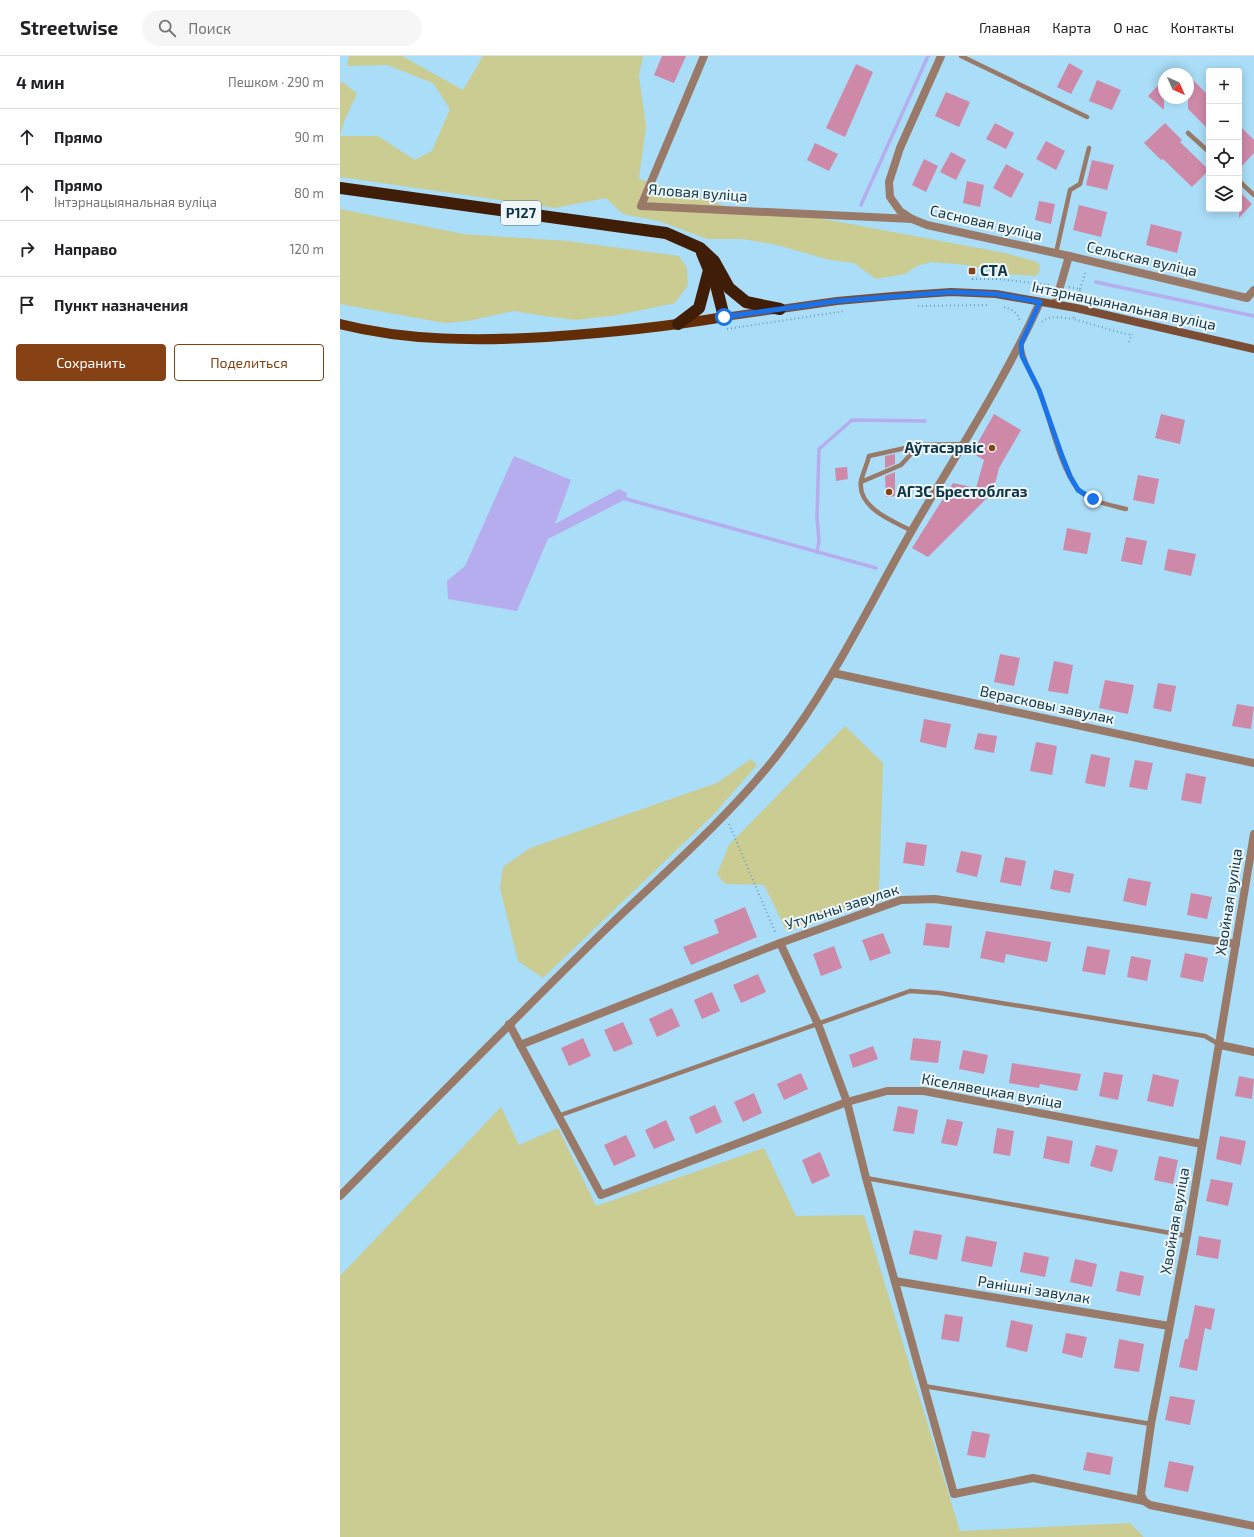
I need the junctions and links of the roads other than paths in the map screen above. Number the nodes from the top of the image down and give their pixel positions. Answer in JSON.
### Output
{"nodes":[{"id":1,"x":704,"y":56,"type":"edge"},
{"id":2,"x":941,"y":56,"type":"edge"},
{"id":3,"x":961,"y":56,"type":"edge"},
{"id":4,"x":1087,"y":117,"type":"dead end"},
{"id":5,"x":1188,"y":133,"type":"dead end"},
{"id":6,"x":1089,"y":148,"type":"dead end"},
{"id":7,"x":1206,"y":149,"type":"edge"},
{"id":8,"x":1242,"y":184,"type":"edge"},
{"id":9,"x":340,"y":188,"type":"edge"},
{"id":10,"x":1254,"y":195,"type":"edge"},
{"id":11,"x":912,"y":219,"type":"junction"},
{"id":12,"x":700,"y":248,"type":"junction"},
{"id":13,"x":1056,"y":253,"type":"junction"},
{"id":14,"x":1069,"y":256,"type":"junction"},
{"id":15,"x":1254,"y":290,"type":"edge"},
{"id":16,"x":1250,"y":299,"type":"edge"},
{"id":17,"x":1040,"y":302,"type":"junction"},
{"id":18,"x":1055,"y":304,"type":"junction"},
{"id":19,"x":780,"y":309,"type":"junction"},
{"id":20,"x":724,"y":317,"type":"junction"},
{"id":21,"x":340,"y":324,"type":"edge"},
{"id":22,"x":678,"y":324,"type":"junction"},
{"id":23,"x":1021,"y":344,"type":"junction"},
{"id":24,"x":1254,"y":349,"type":"edge"},
{"id":25,"x":964,"y":444,"type":"junction"},
{"id":26,"x":919,"y":446,"type":"junction"},
{"id":27,"x":861,"y":482,"type":"junction"},
{"id":28,"x":1126,"y":509,"type":"dead end"},
{"id":29,"x":912,"y":531,"type":"junction"},
{"id":30,"x":833,"y":673,"type":"junction"},
{"id":31,"x":1254,"y":763,"type":"edge"},
{"id":32,"x":1254,"y":834,"type":"edge"},
{"id":33,"x":780,"y":943,"type":"junction"},
{"id":34,"x":1236,"y":944,"type":"junction"},
{"id":35,"x":509,"y":1024,"type":"junction"},
{"id":36,"x":818,"y":1024,"type":"junction"},
{"id":37,"x":520,"y":1045,"type":"junction"},
{"id":38,"x":1220,"y":1045,"type":"junction"},
{"id":39,"x":1254,"y":1052,"type":"edge"},
{"id":40,"x":847,"y":1102,"type":"junction"},
{"id":41,"x":558,"y":1116,"type":"junction"},
{"id":42,"x":1202,"y":1144,"type":"junction"},
{"id":43,"x":866,"y":1178,"type":"junction"},
{"id":44,"x":340,"y":1196,"type":"edge"},
{"id":45,"x":1187,"y":1236,"type":"junction"},
{"id":46,"x":895,"y":1281,"type":"junction"},
{"id":47,"x":1169,"y":1326,"type":"junction"},
{"id":48,"x":924,"y":1386,"type":"junction"},
{"id":49,"x":1150,"y":1424,"type":"junction"},
{"id":50,"x":1144,"y":1501,"type":"junction"},
{"id":51,"x":1254,"y":1526,"type":"edge"}],
"edges":[{"from":1,"to":11,"type":"street","name":"Яловая вуліца"},
{"from":2,"to":11,"type":"street","name":"Сасновая вуліца"},
{"from":3,"to":4,"type":"lane"},
{"from":5,"to":7,"type":"lane"},
{"from":6,"to":13,"type":"lane"},
{"from":8,"to":10,"type":"lane"},
{"from":9,"to":12,"type":"highway","number":"Р127"},
{"from":11,"to":13,"type":"street","name":"Сасновая вуліца"},
{"from":12,"to":19,"type":"highway","number":"Р127"},
{"from":12,"to":20,"type":"highway"},
{"from":12,"to":22,"type":"highway"},
{"from":13,"to":14,"type":"street","name":"Сасновая вуліца"},
{"from":14,"to":16,"type":"street","name":"Сельская вуліца"},
{"from":14,"to":18,"type":"street","name":"Сельская вуліца"},
{"from":15,"to":16,"type":"street","name":"Сельская вуліца"},
{"from":17,"to":18,"type":"main road","name":"Інтэрнацыянальная вуліца"},
{"from":17,"to":19,"type":"main road","name":"Інтэрнацыянальная вуліца","number":"Р127"},
{"from":17,"to":23,"type":"street"},
{"from":18,"to":24,"type":"main road","name":"Інтэрнацыянальная вуліца"},
{"from":19,"to":20,"type":"main road","number":"Р127"},
{"from":20,"to":22,"type":"main road","number":"Р127"},
{"from":21,"to":22,"type":"main road","number":"Р127"},
{"from":23,"to":25,"type":"street"},
{"from":23,"to":28,"type":"lane"},
{"from":25,"to":26,"type":"lane"},
{"from":25,"to":29,"type":"street"},
{"from":26,"to":27,"type":"lane"},
{"from":26,"to":27,"type":"lane"},
{"from":27,"to":29,"type":"lane"},
{"from":29,"to":30,"type":"street"},
{"from":30,"to":31,"type":"street","name":"Верасковы завулак"},
{"from":30,"to":35,"type":"street"},
{"from":32,"to":34,"type":"street","name":"Хвойная вуліца"},
{"from":33,"to":34,"type":"street","name":"Утульны завулак"},
{"from":33,"to":36,"type":"street"},
{"from":33,"to":37,"type":"street","name":"Утульны завулак"},
{"from":34,"to":38,"type":"street","name":"Хвойная вуліца"},
{"from":35,"to":37,"type":"street"},
{"from":35,"to":44,"type":"street"},
{"from":36,"to":38,"type":"lane"},
{"from":36,"to":40,"type":"street"},
{"from":36,"to":41,"type":"lane"},
{"from":37,"to":41,"type":"street"},
{"from":38,"to":39,"type":"street"},
{"from":38,"to":42,"type":"street","name":"Хвойная вуліца"},
{"from":40,"to":41,"type":"street","name":"Кіселявецкая вуліца"},
{"from":40,"to":42,"type":"street","name":"Кіселявецкая вуліца"},
{"from":40,"to":43,"type":"street"},
{"from":42,"to":45,"type":"street","name":"Хвойная вуліца"},
{"from":43,"to":45,"type":"lane"},
{"from":43,"to":46,"type":"street"},
{"from":45,"to":47,"type":"street","name":"Хвойная вуліца"},
{"from":46,"to":47,"type":"street","name":"Ранішні завулак"},
{"from":46,"to":48,"type":"street"},
{"from":47,"to":49,"type":"street","name":"Хвойная вуліца"},
{"from":48,"to":49,"type":"lane"},
{"from":48,"to":50,"type":"street"},
{"from":49,"to":50,"type":"street","name":"Хвойная вуліца"},
{"from":50,"to":51,"type":"street"}]}
